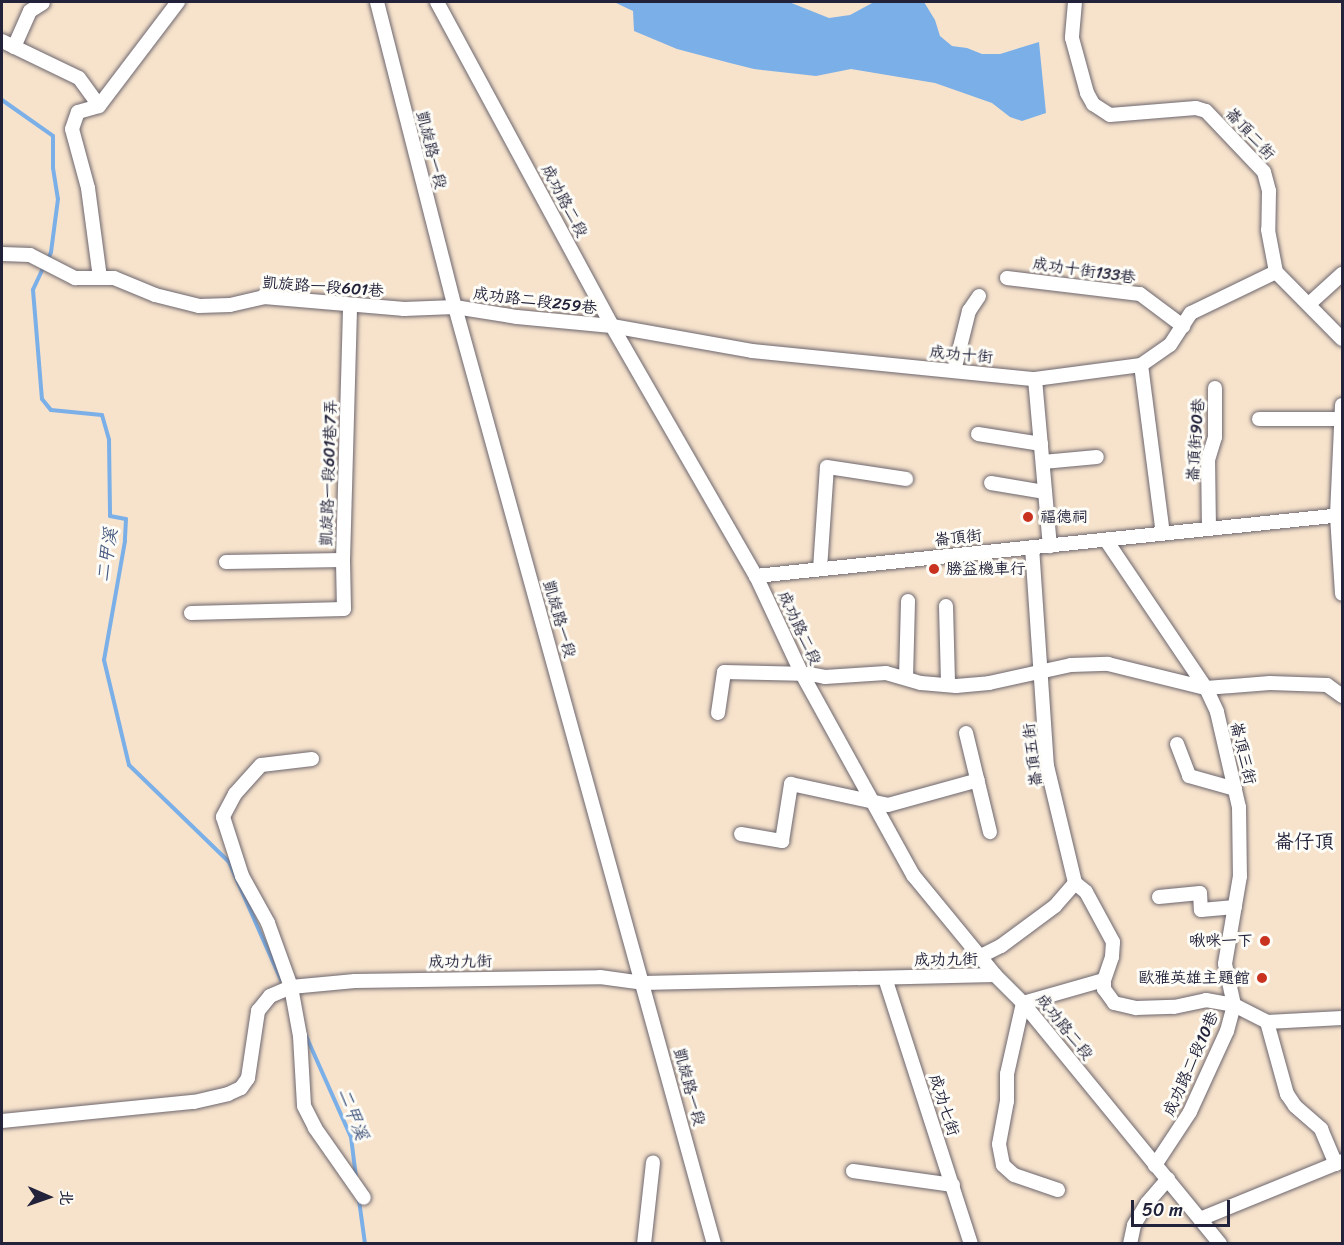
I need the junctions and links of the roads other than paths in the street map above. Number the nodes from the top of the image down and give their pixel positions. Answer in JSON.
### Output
{"nodes":[{"id":1,"x":178,"y":2,"type":"edge"},
{"id":2,"x":377,"y":2,"type":"edge"},
{"id":3,"x":437,"y":2,"type":"edge"},
{"id":4,"x":1075,"y":2,"type":"edge"},
{"id":5,"x":44,"y":3,"type":"edge"},
{"id":6,"x":8,"y":44,"type":"edge"},
{"id":7,"x":99,"y":106,"type":"junction"},
{"id":8,"x":2,"y":254,"type":"edge"},
{"id":9,"x":1276,"y":272,"type":"junction"},
{"id":10,"x":1342,"y":274,"type":"edge"},
{"id":11,"x":100,"y":278,"type":"junction"},
{"id":12,"x":1007,"y":278,"type":"dead end"},
{"id":13,"x":979,"y":296,"type":"dead end"},
{"id":14,"x":1309,"y":304,"type":"junction"},
{"id":15,"x":350,"y":306,"type":"junction"},
{"id":16,"x":455,"y":308,"type":"junction"},
{"id":17,"x":612,"y":326,"type":"junction"},
{"id":18,"x":1182,"y":326,"type":"junction"},
{"id":19,"x":1342,"y":339,"type":"edge"},
{"id":20,"x":1141,"y":364,"type":"junction"},
{"id":21,"x":954,"y":371,"type":"junction"},
{"id":22,"x":1035,"y":379,"type":"junction"},
{"id":23,"x":1215,"y":388,"type":"dead end"},
{"id":24,"x":1259,"y":419,"type":"dead end"},
{"id":25,"x":1342,"y":419,"type":"edge"},
{"id":26,"x":978,"y":434,"type":"dead end"},
{"id":27,"x":1041,"y":444,"type":"junction"},
{"id":28,"x":1097,"y":457,"type":"dead end"},
{"id":29,"x":1042,"y":462,"type":"junction"},
{"id":30,"x":906,"y":479,"type":"dead end"},
{"id":31,"x":991,"y":483,"type":"dead end"},
{"id":32,"x":1045,"y":492,"type":"junction"},
{"id":33,"x":1340,"y":515,"type":"edge"},
{"id":34,"x":1209,"y":529,"type":"junction"},
{"id":35,"x":1163,"y":534,"type":"junction"},
{"id":36,"x":1106,"y":540,"type":"junction"},
{"id":37,"x":1050,"y":546,"type":"junction"},
{"id":38,"x":1032,"y":547,"type":"junction"},
{"id":39,"x":343,"y":560,"type":"junction"},
{"id":40,"x":226,"y":562,"type":"dead end"},
{"id":41,"x":820,"y":569,"type":"junction"},
{"id":42,"x":756,"y":576,"type":"junction"},
{"id":43,"x":1342,"y":594,"type":"edge"},
{"id":44,"x":908,"y":600,"type":"dead end"},
{"id":45,"x":946,"y":606,"type":"dead end"},
{"id":46,"x":191,"y":613,"type":"dead end"},
{"id":47,"x":1042,"y":672,"type":"junction"},
{"id":48,"x":802,"y":674,"type":"junction"},
{"id":49,"x":906,"y":678,"type":"junction"},
{"id":50,"x":948,"y":685,"type":"junction"},
{"id":51,"x":1206,"y":688,"type":"junction"},
{"id":52,"x":1342,"y":696,"type":"edge"},
{"id":53,"x":718,"y":713,"type":"dead end"},
{"id":54,"x":966,"y":733,"type":"dead end"},
{"id":55,"x":1177,"y":744,"type":"dead end"},
{"id":56,"x":312,"y":759,"type":"dead end"},
{"id":57,"x":978,"y":780,"type":"junction"},
{"id":58,"x":1235,"y":789,"type":"junction"},
{"id":59,"x":873,"y":801,"type":"junction"},
{"id":60,"x":990,"y":832,"type":"dead end"},
{"id":61,"x":741,"y":834,"type":"dead end"},
{"id":62,"x":1075,"y":883,"type":"junction"},
{"id":63,"x":1159,"y":897,"type":"dead end"},
{"id":64,"x":1235,"y":907,"type":"junction"},
{"id":65,"x":979,"y":957,"type":"junction"},
{"id":66,"x":995,"y":975,"type":"junction"},
{"id":67,"x":885,"y":978,"type":"junction"},
{"id":68,"x":1104,"y":980,"type":"junction"},
{"id":69,"x":643,"y":983,"type":"junction"},
{"id":70,"x":291,"y":987,"type":"junction"},
{"id":71,"x":1023,"y":1002,"type":"junction"},
{"id":72,"x":1234,"y":1005,"type":"junction"},
{"id":73,"x":1342,"y":1018,"type":"edge"},
{"id":74,"x":1267,"y":1022,"type":"junction"},
{"id":75,"x":2,"y":1121,"type":"edge"},
{"id":76,"x":653,"y":1162,"type":"dead end"},
{"id":77,"x":1339,"y":1163,"type":"edge"},
{"id":78,"x":1155,"y":1165,"type":"junction"},
{"id":79,"x":853,"y":1171,"type":"dead end"},
{"id":80,"x":1168,"y":1179,"type":"junction"},
{"id":81,"x":952,"y":1185,"type":"junction"},
{"id":82,"x":1058,"y":1190,"type":"dead end"},
{"id":83,"x":364,"y":1198,"type":"dead end"},
{"id":84,"x":1200,"y":1220,"type":"junction"},
{"id":85,"x":644,"y":1244,"type":"edge"},
{"id":86,"x":714,"y":1244,"type":"edge"},
{"id":87,"x":971,"y":1244,"type":"edge"},
{"id":88,"x":1130,"y":1244,"type":"edge"},
{"id":89,"x":1220,"y":1244,"type":"edge"}],
"edges":[{"from":1,"to":7,"type":"street"},
{"from":2,"to":16,"type":"street","name":"凱旋路一段"},
{"from":3,"to":17,"type":"street","name":"成功路二段"},
{"from":4,"to":9,"type":"street","name":"崙頂二街"},
{"from":5,"to":6,"type":"street"},
{"from":6,"to":7,"type":"street"},
{"from":7,"to":11,"type":"street"},
{"from":8,"to":11,"type":"street","name":"凱旋路一段601巷"},
{"from":9,"to":14,"type":"street"},
{"from":9,"to":18,"type":"street","name":"成功十街"},
{"from":10,"to":14,"type":"street"},
{"from":11,"to":15,"type":"street","name":"凱旋路一段601巷"},
{"from":12,"to":18,"type":"street","name":"成功十街133巷"},
{"from":13,"to":21,"type":"street"},
{"from":14,"to":19,"type":"street"},
{"from":15,"to":16,"type":"street","name":"凱旋路一段601巷"},
{"from":15,"to":39,"type":"street","name":"凱旋路一段601巷7弄"},
{"from":16,"to":17,"type":"street","name":"成功路二段259巷"},
{"from":16,"to":69,"type":"street","name":"凱旋路一段"},
{"from":17,"to":21,"type":"street","name":"成功十街"},
{"from":17,"to":42,"type":"street","name":"成功路二段"},
{"from":18,"to":20,"type":"street","name":"成功十街"},
{"from":20,"to":22,"type":"street","name":"成功十街"},
{"from":20,"to":35,"type":"street"},
{"from":21,"to":22,"type":"street","name":"成功十街"},
{"from":22,"to":27,"type":"street"},
{"from":23,"to":34,"type":"street","name":"崙頂街90巷"},
{"from":24,"to":25,"type":"street"},
{"from":25,"to":33,"type":"street"},
{"from":26,"to":27,"type":"street"},
{"from":27,"to":29,"type":"street"},
{"from":28,"to":29,"type":"street"},
{"from":29,"to":32,"type":"street"},
{"from":30,"to":41,"type":"street"},
{"from":31,"to":32,"type":"street"},
{"from":32,"to":37,"type":"street"},
{"from":33,"to":34,"type":"street","name":"崙頂街"},
{"from":33,"to":43,"type":"street"},
{"from":34,"to":35,"type":"street","name":"崙頂街"},
{"from":35,"to":36,"type":"street","name":"崙頂街"},
{"from":36,"to":37,"type":"street","name":"崙頂街"},
{"from":36,"to":51,"type":"street","name":"崙頂三街"},
{"from":37,"to":38,"type":"street","name":"崙頂街"},
{"from":38,"to":41,"type":"street","name":"崙頂街"},
{"from":38,"to":47,"type":"street","name":"崙頂五街"},
{"from":39,"to":40,"type":"street","name":"凱旋路一段601巷7弄"},
{"from":39,"to":46,"type":"street"},
{"from":41,"to":42,"type":"street","name":"崙頂街"},
{"from":42,"to":48,"type":"street","name":"成功路二段"},
{"from":44,"to":49,"type":"street"},
{"from":45,"to":50,"type":"street"},
{"from":47,"to":50,"type":"street"},
{"from":47,"to":51,"type":"street"},
{"from":47,"to":62,"type":"street","name":"崙頂五街"},
{"from":48,"to":49,"type":"street"},
{"from":48,"to":53,"type":"street"},
{"from":48,"to":59,"type":"street","name":"成功路二段"},
{"from":49,"to":50,"type":"street"},
{"from":51,"to":52,"type":"street"},
{"from":51,"to":58,"type":"street","name":"崙頂三街"},
{"from":54,"to":57,"type":"street"},
{"from":55,"to":58,"type":"street"},
{"from":56,"to":70,"type":"street"},
{"from":57,"to":59,"type":"street"},
{"from":57,"to":60,"type":"street"},
{"from":58,"to":64,"type":"street","name":"崙頂三街"},
{"from":59,"to":61,"type":"street"},
{"from":59,"to":65,"type":"street","name":"成功路二段"},
{"from":62,"to":65,"type":"street"},
{"from":62,"to":68,"type":"street","name":"崙頂五街"},
{"from":63,"to":64,"type":"street"},
{"from":64,"to":72,"type":"street","name":"崙頂三街"},
{"from":65,"to":66,"type":"street","name":"成功路二段"},
{"from":66,"to":67,"type":"street","name":"成功九街"},
{"from":66,"to":71,"type":"street","name":"成功路二段"},
{"from":67,"to":69,"type":"street","name":"成功九街"},
{"from":67,"to":81,"type":"street","name":"成功七街"},
{"from":68,"to":71,"type":"street"},
{"from":68,"to":72,"type":"street"},
{"from":69,"to":70,"type":"street","name":"成功九街"},
{"from":69,"to":86,"type":"street","name":"凱旋路一段"},
{"from":70,"to":75,"type":"street","name":"成功九街"},
{"from":70,"to":83,"type":"street"},
{"from":71,"to":78,"type":"street","name":"成功路二段"},
{"from":71,"to":82,"type":"street"},
{"from":72,"to":74,"type":"street"},
{"from":72,"to":78,"type":"street","name":"成功路二段10巷"},
{"from":73,"to":74,"type":"street"},
{"from":74,"to":77,"type":"street"},
{"from":76,"to":85,"type":"street"},
{"from":77,"to":84,"type":"street"},
{"from":78,"to":80,"type":"street","name":"成功路二段"},
{"from":79,"to":81,"type":"street"},
{"from":80,"to":84,"type":"street","name":"成功路二段"},
{"from":80,"to":88,"type":"street"},
{"from":81,"to":87,"type":"street","name":"成功七街"},
{"from":84,"to":89,"type":"street","name":"成功路二段"}]}
